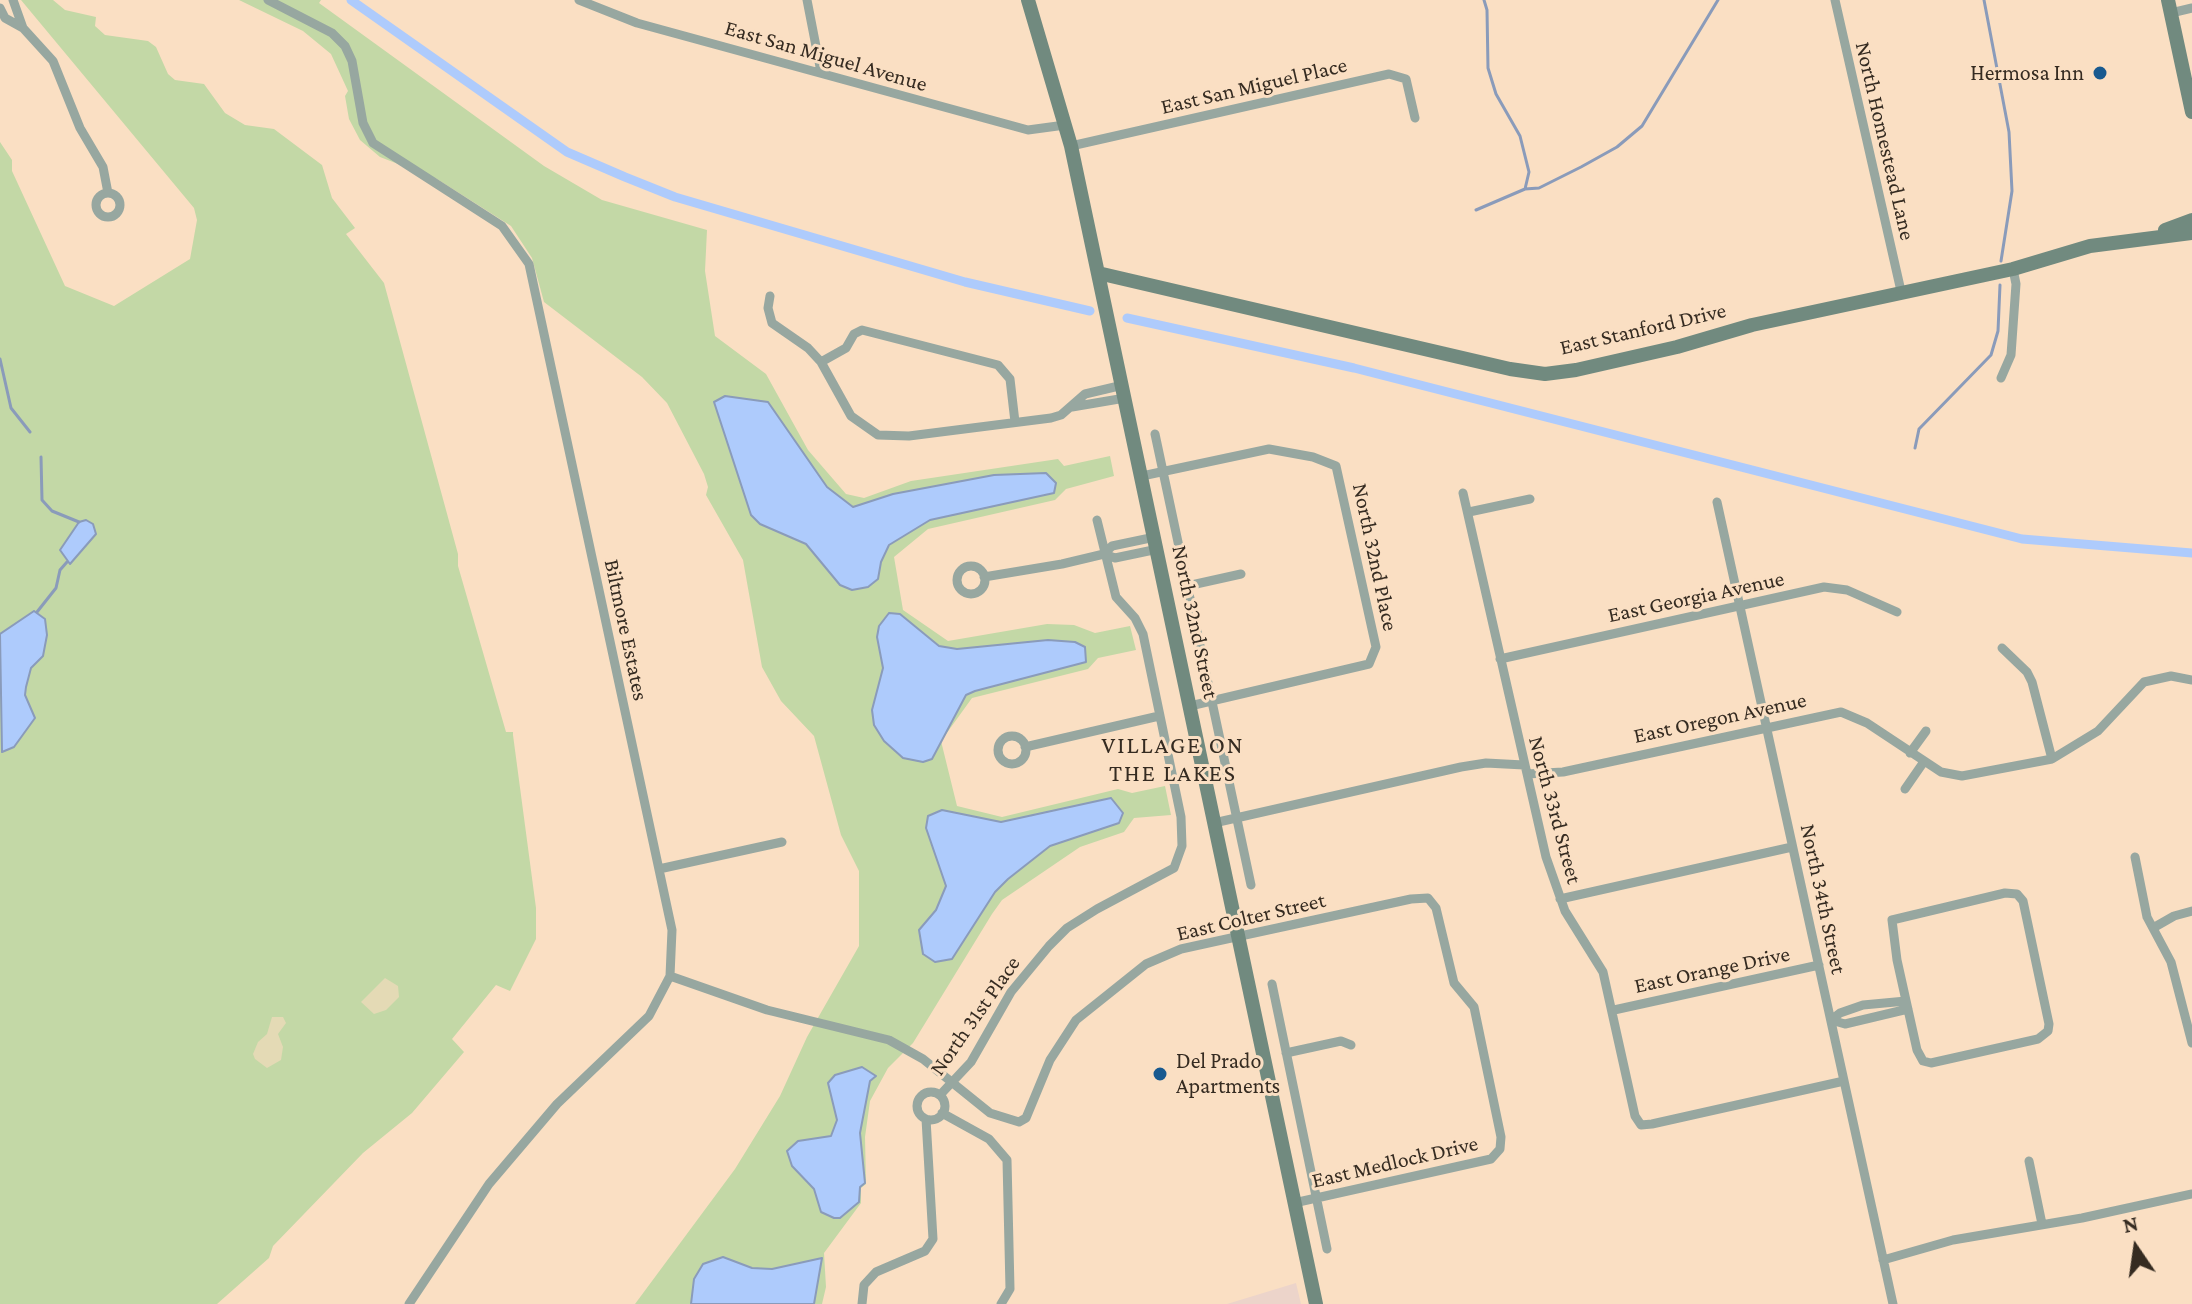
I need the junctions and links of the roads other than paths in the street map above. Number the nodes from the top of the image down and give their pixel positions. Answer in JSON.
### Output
{"nodes":[{"id":1,"x":13,"y":0,"type":"edge"},
{"id":2,"x":268,"y":0,"type":"edge"},
{"id":3,"x":579,"y":0,"type":"edge"},
{"id":4,"x":807,"y":0,"type":"edge"},
{"id":5,"x":1028,"y":0,"type":"edge"},
{"id":6,"x":1835,"y":0,"type":"edge"},
{"id":7,"x":2169,"y":7,"type":"edge"},
{"id":8,"x":0,"y":8,"type":"edge"},
{"id":9,"x":2192,"y":8,"type":"edge"},
{"id":10,"x":23,"y":28,"type":"junction"},
{"id":11,"x":821,"y":72,"type":"junction"},
{"id":12,"x":2192,"y":112,"type":"edge"},
{"id":13,"x":1415,"y":118,"type":"dead end"},
{"id":14,"x":1065,"y":125,"type":"junction"},
{"id":15,"x":1071,"y":146,"type":"junction"},
{"id":16,"x":108,"y":193,"type":"dead end"},
{"id":17,"x":2192,"y":220,"type":"edge"},
{"id":18,"x":2192,"y":233,"type":"edge"},
{"id":19,"x":2150,"y":236,"type":"junction"},
{"id":20,"x":2013,"y":269,"type":"junction"},
{"id":21,"x":1098,"y":273,"type":"junction"},
{"id":22,"x":1901,"y":291,"type":"junction"},
{"id":23,"x":770,"y":296,"type":"dead end"},
{"id":24,"x":821,"y":362,"type":"junction"},
{"id":25,"x":2001,"y":378,"type":"dead end"},
{"id":26,"x":1124,"y":392,"type":"junction"},
{"id":27,"x":1015,"y":422,"type":"junction"},
{"id":28,"x":1155,"y":434,"type":"dead end"},
{"id":29,"x":1163,"y":472,"type":"junction"},
{"id":30,"x":1142,"y":476,"type":"junction"},
{"id":31,"x":1463,"y":493,"type":"dead end"},
{"id":32,"x":1530,"y":499,"type":"dead end"},
{"id":33,"x":1717,"y":502,"type":"dead end"},
{"id":34,"x":1469,"y":512,"type":"junction"},
{"id":35,"x":1097,"y":520,"type":"dead end"},
{"id":36,"x":1156,"y":543,"type":"junction"},
{"id":37,"x":1123,"y":544,"type":"junction"},
{"id":38,"x":1104,"y":554,"type":"junction"},
{"id":39,"x":1126,"y":556,"type":"junction"},
{"id":40,"x":1241,"y":574,"type":"dead end"},
{"id":41,"x":984,"y":577,"type":"dead end"},
{"id":42,"x":1187,"y":586,"type":"junction"},
{"id":43,"x":1741,"y":605,"type":"junction"},
{"id":44,"x":1897,"y":612,"type":"dead end"},
{"id":45,"x":2002,"y":648,"type":"dead end"},
{"id":46,"x":1500,"y":659,"type":"junction"},
{"id":47,"x":2192,"y":680,"type":"edge"},
{"id":48,"x":1212,"y":700,"type":"junction"},
{"id":49,"x":1190,"y":706,"type":"junction"},
{"id":50,"x":1159,"y":716,"type":"junction"},
{"id":51,"x":1767,"y":727,"type":"junction"},
{"id":52,"x":1926,"y":731,"type":"dead end"},
{"id":53,"x":1025,"y":747,"type":"dead end"},
{"id":54,"x":1910,"y":753,"type":"junction"},
{"id":55,"x":2052,"y":759,"type":"junction"},
{"id":56,"x":1923,"y":763,"type":"junction"},
{"id":57,"x":1526,"y":769,"type":"junction"},
{"id":58,"x":1905,"y":789,"type":"dead end"},
{"id":59,"x":1237,"y":818,"type":"junction"},
{"id":60,"x":1214,"y":823,"type":"junction"},
{"id":61,"x":782,"y":842,"type":"dead end"},
{"id":62,"x":1792,"y":847,"type":"junction"},
{"id":63,"x":2135,"y":857,"type":"dead end"},
{"id":64,"x":659,"y":869,"type":"junction"},
{"id":65,"x":1251,"y":885,"type":"dead end"},
{"id":66,"x":1560,"y":899,"type":"junction"},
{"id":67,"x":2192,"y":911,"type":"edge"},
{"id":68,"x":2153,"y":928,"type":"junction"},
{"id":69,"x":1239,"y":937,"type":"junction"},
{"id":70,"x":1819,"y":965,"type":"junction"},
{"id":71,"x":670,"y":976,"type":"junction"},
{"id":72,"x":1272,"y":984,"type":"dead end"},
{"id":73,"x":1863,"y":1005,"type":"junction"},
{"id":74,"x":1907,"y":1005,"type":"junction"},
{"id":75,"x":1614,"y":1010,"type":"junction"},
{"id":76,"x":1867,"y":1019,"type":"junction"},
{"id":77,"x":1831,"y":1020,"type":"junction"},
{"id":78,"x":2192,"y":1043,"type":"edge"},
{"id":79,"x":1351,"y":1045,"type":"dead end"},
{"id":80,"x":1286,"y":1053,"type":"junction"},
{"id":81,"x":1844,"y":1081,"type":"junction"},
{"id":82,"x":952,"y":1083,"type":"junction"},
{"id":83,"x":940,"y":1095,"type":"junction"},
{"id":84,"x":942,"y":1113,"type":"junction"},
{"id":85,"x":926,"y":1119,"type":"junction"},
{"id":86,"x":1500,"y":1149,"type":"joint"},
{"id":87,"x":2029,"y":1161,"type":"dead end"},
{"id":88,"x":2192,"y":1194,"type":"edge"},
{"id":89,"x":1316,"y":1199,"type":"junction"},
{"id":90,"x":1294,"y":1203,"type":"junction"},
{"id":91,"x":2042,"y":1224,"type":"junction"},
{"id":92,"x":1327,"y":1249,"type":"dead end"},
{"id":93,"x":1883,"y":1260,"type":"junction"},
{"id":94,"x":409,"y":1304,"type":"edge"},
{"id":95,"x":862,"y":1304,"type":"edge"},
{"id":96,"x":1001,"y":1304,"type":"edge"},
{"id":97,"x":1316,"y":1304,"type":"edge"},
{"id":98,"x":1893,"y":1304,"type":"edge"}],
"edges":[{"from":1,"to":10,"type":"street"},
{"from":2,"to":64,"type":"street","name":"Biltmore Estates"},
{"from":3,"to":11,"type":"street","name":"East San Miguel Avenue"},
{"from":4,"to":11,"type":"street"},
{"from":5,"to":14,"type":"main road","name":"North 32nd Street"},
{"from":6,"to":22,"type":"street","name":"North Homestead Lane"},
{"from":7,"to":9,"type":"street"},
{"from":7,"to":12,"type":"main road"},
{"from":8,"to":10,"type":"street"},
{"from":10,"to":16,"type":"street"},
{"from":11,"to":14,"type":"street","name":"East San Miguel Avenue"},
{"from":13,"to":15,"type":"street","name":"East San Miguel Place"},
{"from":14,"to":15,"type":"main road","name":"North 32nd Street"},
{"from":15,"to":21,"type":"main road","name":"North 32nd Street"},
{"from":17,"to":19,"type":"main road","name":"East Stanford Drive"},
{"from":18,"to":19,"type":"main road","name":"East Stanford Drive"},
{"from":19,"to":20,"type":"main road","name":"East Stanford Drive"},
{"from":20,"to":22,"type":"main road","name":"East Stanford Drive"},
{"from":20,"to":25,"type":"street"},
{"from":21,"to":22,"type":"main road","name":"East Stanford Drive"},
{"from":21,"to":26,"type":"main road","name":"North 32nd Street"},
{"from":23,"to":24,"type":"street"},
{"from":24,"to":27,"type":"street"},
{"from":24,"to":27,"type":"street"},
{"from":26,"to":27,"type":"street"},
{"from":26,"to":30,"type":"main road","name":"North 32nd Street"},
{"from":28,"to":29,"type":"street","name":"North 32nd Street"},
{"from":29,"to":30,"type":"street"},
{"from":29,"to":42,"type":"street","name":"North 32nd Street"},
{"from":29,"to":48,"type":"street","name":"North 32nd Place"},
{"from":30,"to":36,"type":"main road","name":"North 32nd Street"},
{"from":31,"to":34,"type":"street","name":"North 33rd Street"},
{"from":32,"to":34,"type":"street"},
{"from":33,"to":43,"type":"street","name":"North 34th Street"},
{"from":34,"to":46,"type":"street","name":"North 33rd Street"},
{"from":35,"to":38,"type":"street","name":"North 31st Place"},
{"from":36,"to":37,"type":"street"},
{"from":36,"to":39,"type":"street"},
{"from":36,"to":49,"type":"main road","name":"North 32nd Street"},
{"from":37,"to":38,"type":"street"},
{"from":37,"to":39,"type":"street"},
{"from":38,"to":39,"type":"street"},
{"from":38,"to":41,"type":"street"},
{"from":38,"to":50,"type":"street","name":"North 31st Place"},
{"from":40,"to":42,"type":"street"},
{"from":42,"to":48,"type":"street","name":"North 32nd Street"},
{"from":43,"to":44,"type":"street","name":"East Georgia Avenue"},
{"from":43,"to":46,"type":"street","name":"East Georgia Avenue"},
{"from":43,"to":51,"type":"street","name":"North 34th Street"},
{"from":45,"to":55,"type":"street"},
{"from":46,"to":57,"type":"street","name":"North 33rd Street"},
{"from":47,"to":55,"type":"street","name":"East Oregon Avenue"},
{"from":48,"to":49,"type":"street"},
{"from":48,"to":59,"type":"street","name":"North 32nd Street"},
{"from":49,"to":60,"type":"main road","name":"North 32nd Street"},
{"from":50,"to":53,"type":"street"},
{"from":50,"to":82,"type":"street","name":"North 31st Place"},
{"from":51,"to":54,"type":"street","name":"East Oregon Avenue"},
{"from":51,"to":57,"type":"street","name":"East Oregon Avenue"},
{"from":51,"to":62,"type":"street","name":"North 34th Street"},
{"from":52,"to":54,"type":"street"},
{"from":54,"to":56,"type":"street","name":"East Oregon Avenue"},
{"from":55,"to":56,"type":"street","name":"East Oregon Avenue"},
{"from":56,"to":58,"type":"street"},
{"from":57,"to":59,"type":"street","name":"East Oregon Avenue"},
{"from":57,"to":66,"type":"street","name":"North 33rd Street"},
{"from":59,"to":60,"type":"street","name":"East Oregon Avenue"},
{"from":59,"to":65,"type":"street","name":"North 32nd Street"},
{"from":60,"to":69,"type":"main road","name":"North 32nd Street"},
{"from":61,"to":64,"type":"street"},
{"from":62,"to":66,"type":"street"},
{"from":62,"to":70,"type":"street","name":"North 34th Street"},
{"from":63,"to":68,"type":"street"},
{"from":64,"to":71,"type":"street","name":"Biltmore Estates"},
{"from":66,"to":75,"type":"street","name":"North 33rd Street"},
{"from":67,"to":68,"type":"street"},
{"from":68,"to":78,"type":"street"},
{"from":69,"to":82,"type":"street","name":"East Colter Street"},
{"from":69,"to":86,"type":"street","name":"East Colter Street"},
{"from":69,"to":90,"type":"main road","name":"North 32nd Street"},
{"from":70,"to":75,"type":"street","name":"East Orange Drive"},
{"from":70,"to":77,"type":"street","name":"North 34th Street"},
{"from":71,"to":82,"type":"street","name":"East Colter Street"},
{"from":71,"to":94,"type":"street","name":"Biltmore Estates"},
{"from":72,"to":80,"type":"street"},
{"from":73,"to":74,"type":"street"},
{"from":73,"to":76,"type":"street"},
{"from":73,"to":77,"type":"street"},
{"from":74,"to":74,"type":"street"},
{"from":74,"to":76,"type":"street"},
{"from":75,"to":81,"type":"street","name":"North 33rd Street"},
{"from":76,"to":77,"type":"street"},
{"from":77,"to":81,"type":"street","name":"North 34th Street"},
{"from":79,"to":80,"type":"street"},
{"from":80,"to":89,"type":"street"},
{"from":81,"to":93,"type":"street","name":"North 34th Street"},
{"from":82,"to":83,"type":"street","name":"North 31st Place"},
{"from":83,"to":84,"type":"street","name":"North 31st Place"},
{"from":83,"to":85,"type":"street","name":"North 31st Place"},
{"from":84,"to":85,"type":"street","name":"North 31st Place"},
{"from":84,"to":96,"type":"street"},
{"from":85,"to":95,"type":"street","name":"North 31st Place"},
{"from":86,"to":89,"type":"street","name":"East Medlock Drive"},
{"from":87,"to":91,"type":"street"},
{"from":88,"to":91,"type":"street"},
{"from":89,"to":90,"type":"street","name":"East Medlock Drive"},
{"from":89,"to":92,"type":"street"},
{"from":90,"to":97,"type":"main road","name":"North 32nd Street"},
{"from":91,"to":93,"type":"street"},
{"from":93,"to":98,"type":"street","name":"North 34th Street"}]}
